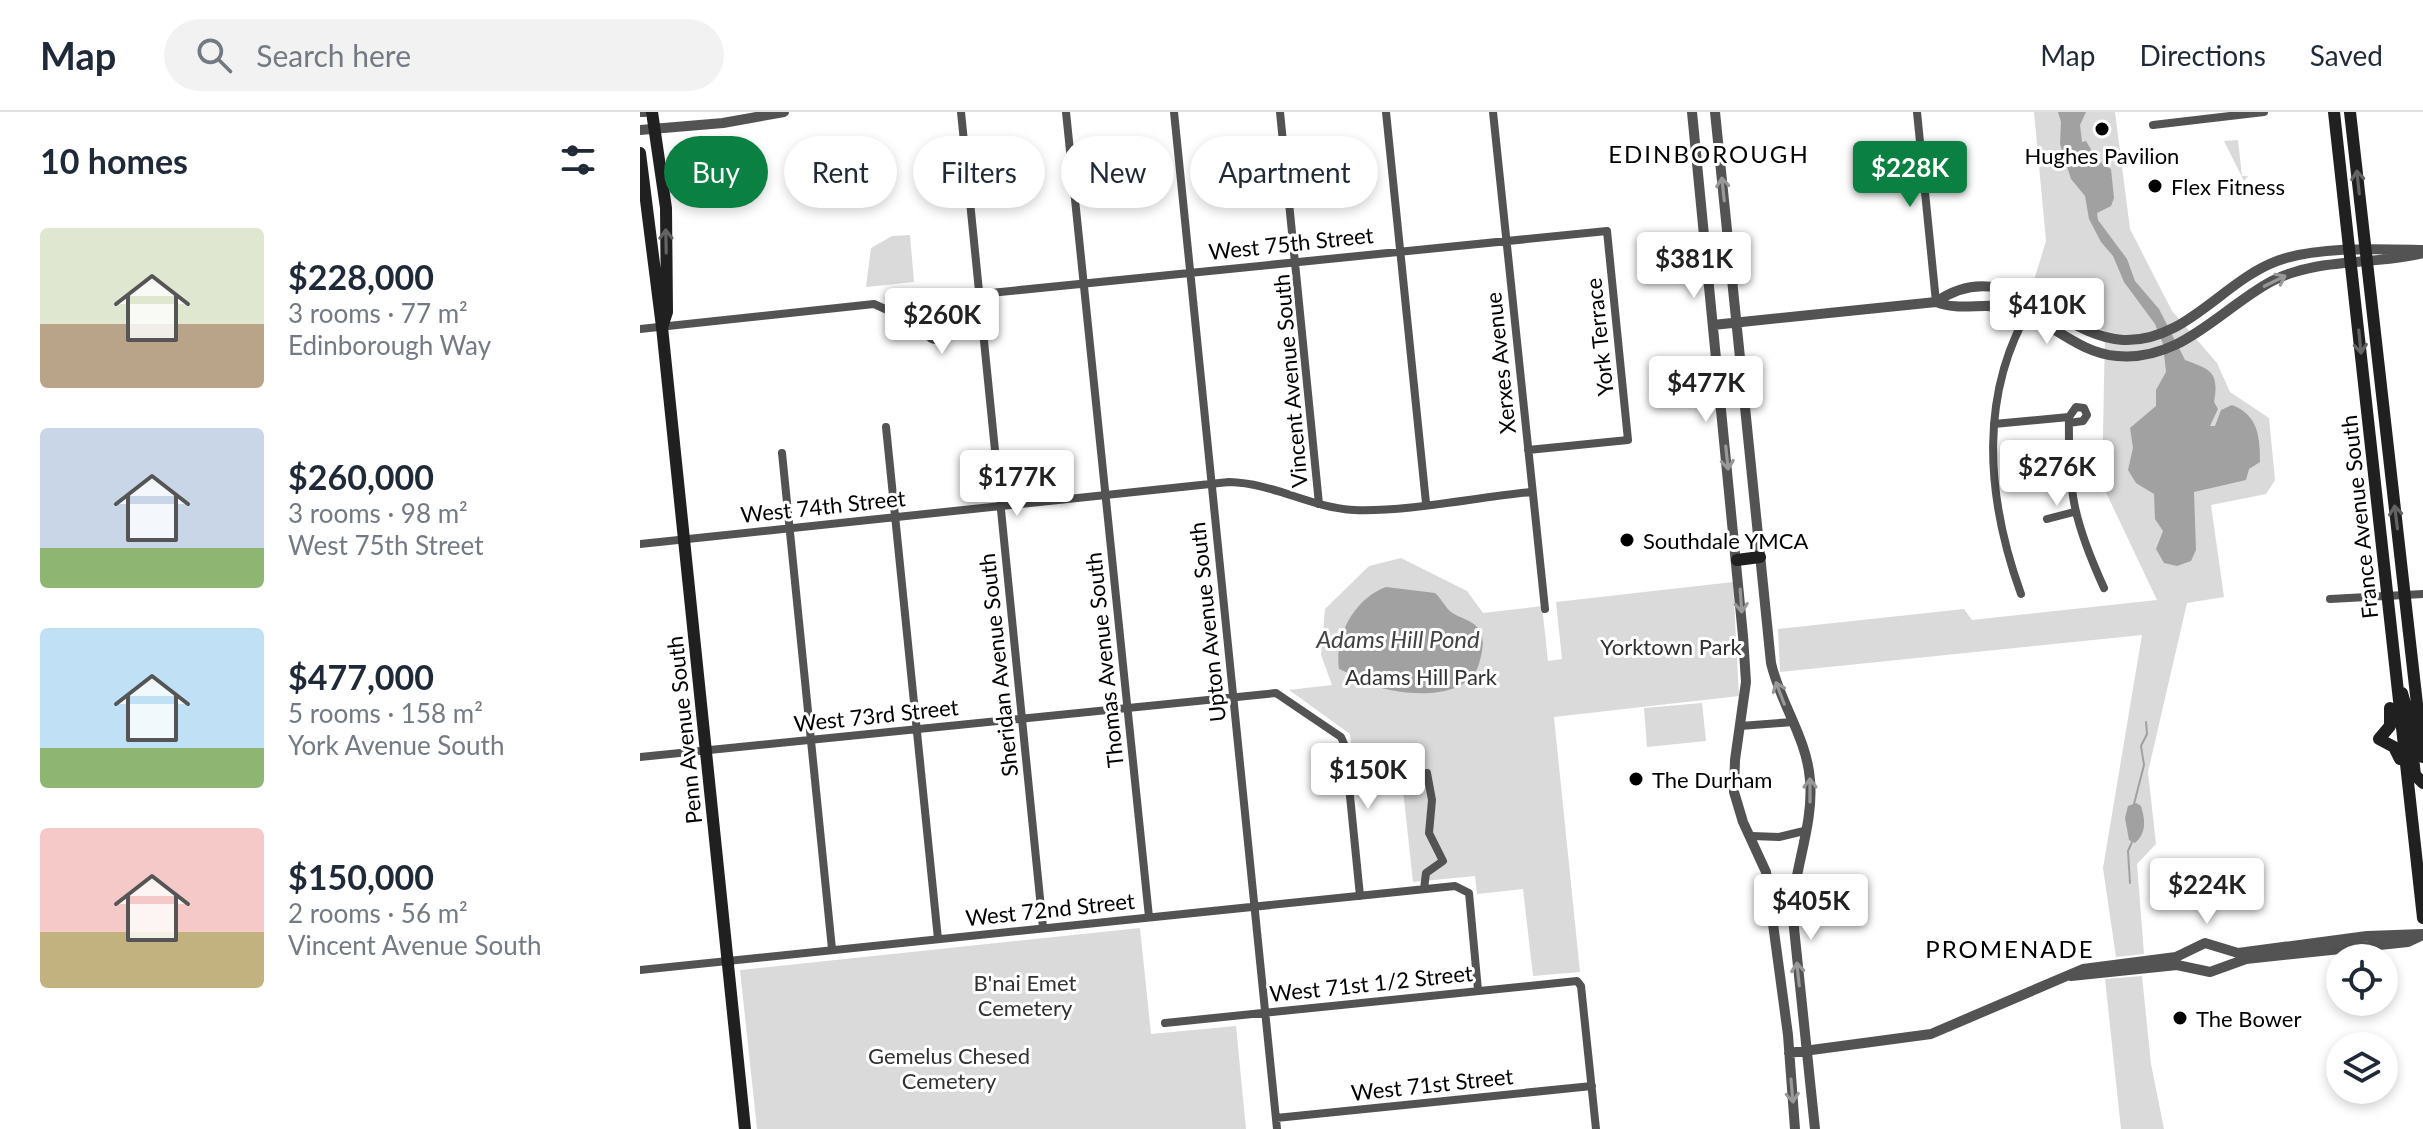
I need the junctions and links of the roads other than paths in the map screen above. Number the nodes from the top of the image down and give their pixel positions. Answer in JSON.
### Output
{"nodes":[{"id":1,"x":652,"y":112,"type":"edge"},
{"id":2,"x":784,"y":112,"type":"edge"},
{"id":3,"x":961,"y":112,"type":"edge"},
{"id":4,"x":1066,"y":112,"type":"edge"},
{"id":5,"x":1174,"y":112,"type":"edge"},
{"id":6,"x":1280,"y":112,"type":"edge"},
{"id":7,"x":1386,"y":112,"type":"edge"},
{"id":8,"x":1493,"y":112,"type":"edge"},
{"id":9,"x":1692,"y":112,"type":"edge"},
{"id":10,"x":1715,"y":112,"type":"edge"},
{"id":11,"x":1917,"y":112,"type":"edge"},
{"id":12,"x":2264,"y":112,"type":"edge"},
{"id":13,"x":2334,"y":112,"type":"edge"},
{"id":14,"x":2350,"y":112,"type":"edge"},
{"id":15,"x":2153,"y":125,"type":"dead end"},
{"id":16,"x":655,"y":129,"type":"junction"},
{"id":17,"x":640,"y":130,"type":"edge"},
{"id":18,"x":640,"y":153,"type":"edge"},
{"id":19,"x":1607,"y":231,"type":"joint"},
{"id":20,"x":1506,"y":240,"type":"junction"},
{"id":21,"x":1401,"y":249,"type":"junction"},
{"id":22,"x":2423,"y":252,"type":"edge"},
{"id":23,"x":2350,"y":258,"type":"junction"},
{"id":24,"x":2366,"y":258,"type":"junction"},
{"id":25,"x":1296,"y":261,"type":"junction"},
{"id":26,"x":1190,"y":272,"type":"junction"},
{"id":27,"x":1085,"y":283,"type":"junction"},
{"id":28,"x":980,"y":294,"type":"junction"},
{"id":29,"x":2035,"y":300,"type":"junction"},
{"id":30,"x":1936,"y":302,"type":"junction"},
{"id":31,"x":2026,"y":314,"type":"junction"},
{"id":32,"x":1736,"y":322,"type":"junction"},
{"id":33,"x":1713,"y":325,"type":"junction"},
{"id":34,"x":662,"y":327,"type":"junction"},
{"id":35,"x":927,"y":328,"type":"dead end"},
{"id":36,"x":640,"y":329,"type":"edge"},
{"id":37,"x":1994,"y":424,"type":"junction"},
{"id":38,"x":886,"y":427,"type":"dead end"},
{"id":39,"x":1528,"y":450,"type":"junction"},
{"id":40,"x":782,"y":453,"type":"dead end"},
{"id":41,"x":1211,"y":484,"type":"junction"},
{"id":42,"x":1532,"y":492,"type":"junction"},
{"id":43,"x":1105,"y":495,"type":"junction"},
{"id":44,"x":1426,"y":503,"type":"junction"},
{"id":45,"x":1319,"y":504,"type":"junction"},
{"id":46,"x":1000,"y":506,"type":"junction"},
{"id":47,"x":2074,"y":512,"type":"junction"},
{"id":48,"x":895,"y":517,"type":"junction"},
{"id":49,"x":2047,"y":519,"type":"dead end"},
{"id":50,"x":788,"y":528,"type":"junction"},
{"id":51,"x":684,"y":539,"type":"junction"},
{"id":52,"x":640,"y":544,"type":"edge"},
{"id":53,"x":1760,"y":557,"type":"junction"},
{"id":54,"x":1737,"y":560,"type":"junction"},
{"id":55,"x":2104,"y":588,"type":"dead end"},
{"id":56,"x":2021,"y":594,"type":"dead end"},
{"id":57,"x":2389,"y":594,"type":"junction"},
{"id":58,"x":2423,"y":594,"type":"edge"},
{"id":59,"x":2405,"y":595,"type":"junction"},
{"id":60,"x":2330,"y":599,"type":"dead end"},
{"id":61,"x":1545,"y":609,"type":"dead end"},
{"id":62,"x":2391,"y":637,"type":"junction"},
{"id":63,"x":2395,"y":684,"type":"junction"},
{"id":64,"x":1233,"y":695,"type":"junction"},
{"id":65,"x":1127,"y":706,"type":"junction"},
{"id":66,"x":1021,"y":717,"type":"junction"},
{"id":67,"x":1793,"y":722,"type":"junction"},
{"id":68,"x":1740,"y":726,"type":"junction"},
{"id":69,"x":917,"y":728,"type":"junction"},
{"id":70,"x":811,"y":740,"type":"junction"},
{"id":71,"x":706,"y":751,"type":"junction"},
{"id":72,"x":640,"y":757,"type":"edge"},
{"id":73,"x":2423,"y":757,"type":"edge"},
{"id":74,"x":1427,"y":773,"type":"dead end"},
{"id":75,"x":2405,"y":776,"type":"junction"},
{"id":76,"x":2423,"y":783,"type":"edge"},
{"id":77,"x":1804,"y":831,"type":"junction"},
{"id":78,"x":1752,"y":836,"type":"junction"},
{"id":79,"x":1424,"y":889,"type":"junction"},
{"id":80,"x":1360,"y":896,"type":"junction"},
{"id":81,"x":1254,"y":906,"type":"junction"},
{"id":82,"x":1149,"y":917,"type":"junction"},
{"id":83,"x":2423,"y":918,"type":"edge"},
{"id":84,"x":1043,"y":928,"type":"junction"},
{"id":85,"x":2423,"y":935,"type":"edge"},
{"id":86,"x":938,"y":939,"type":"junction"},
{"id":87,"x":2219,"y":947,"type":"junction"},
{"id":88,"x":2194,"y":948,"type":"junction"},
{"id":89,"x":832,"y":949,"type":"junction"},
{"id":90,"x":728,"y":961,"type":"junction"},
{"id":91,"x":2220,"y":967,"type":"junction"},
{"id":92,"x":2195,"y":968,"type":"junction"},
{"id":93,"x":640,"y":970,"type":"edge"},
{"id":94,"x":2069,"y":976,"type":"junction"},
{"id":95,"x":1478,"y":990,"type":"junction"},
{"id":96,"x":1265,"y":1012,"type":"junction"},
{"id":97,"x":1165,"y":1023,"type":"dead end"},
{"id":98,"x":1806,"y":1052,"type":"junction"},
{"id":99,"x":1789,"y":1053,"type":"junction"},
{"id":100,"x":1592,"y":1086,"type":"junction"},
{"id":101,"x":1276,"y":1118,"type":"junction"},
{"id":102,"x":745,"y":1129,"type":"edge"},
{"id":103,"x":1277,"y":1129,"type":"edge"},
{"id":104,"x":1596,"y":1129,"type":"edge"},
{"id":105,"x":1795,"y":1129,"type":"edge"},
{"id":106,"x":1815,"y":1129,"type":"edge"}],
"edges":[{"from":1,"to":16,"type":"main road","name":"Penn Avenue South"},
{"from":2,"to":16,"type":"street"},
{"from":3,"to":28,"type":"street","name":"Sheridan Avenue South"},
{"from":4,"to":27,"type":"street","name":"Thomas Avenue South"},
{"from":5,"to":26,"type":"street","name":"Upton Avenue South"},
{"from":6,"to":25,"type":"street","name":"Vincent Avenue South"},
{"from":7,"to":21,"type":"street"},
{"from":8,"to":20,"type":"street","name":"Xerxes Avenue"},
{"from":9,"to":33,"type":"street"},
{"from":32,"to":10,"type":"street","one_way":true},
{"from":11,"to":30,"type":"street"},
{"from":12,"to":15,"type":"street"},
{"from":13,"to":23,"type":"main road","name":"France Avenue South"},
{"from":24,"to":14,"type":"main road","name":"France Avenue South","one_way":true},
{"from":16,"to":17,"type":"street"},
{"from":34,"to":16,"type":"main road","name":"Penn Avenue South","one_way":true},
{"from":18,"to":34,"type":"main road","name":"Penn Avenue South"},
{"from":19,"to":20,"type":"street","name":"West 75th Street"},
{"from":19,"to":39,"type":"street","name":"York Terrace"},
{"from":20,"to":21,"type":"street","name":"West 75th Street"},
{"from":20,"to":39,"type":"street","name":"Xerxes Avenue"},
{"from":21,"to":25,"type":"street","name":"West 75th Street"},
{"from":21,"to":44,"type":"street"},
{"from":22,"to":24,"type":"street"},
{"from":23,"to":24,"type":"street"},
{"from":23,"to":29,"type":"street"},
{"from":31,"to":23,"type":"street","one_way":true},
{"from":23,"to":57,"type":"main road","name":"France Avenue South","one_way":true},
{"from":59,"to":24,"type":"main road","name":"France Avenue South","one_way":true},
{"from":25,"to":26,"type":"street","name":"West 75th Street"},
{"from":25,"to":45,"type":"street","name":"Vincent Avenue South"},
{"from":26,"to":27,"type":"street","name":"West 75th Street"},
{"from":26,"to":41,"type":"street","name":"Upton Avenue South"},
{"from":27,"to":28,"type":"street","name":"West 75th Street"},
{"from":27,"to":43,"type":"street","name":"Thomas Avenue South"},
{"from":28,"to":46,"type":"street","name":"Sheridan Avenue South"},
{"from":29,"to":30,"type":"street"},
{"from":29,"to":31,"type":"street"},
{"from":30,"to":31,"type":"street"},
{"from":30,"to":32,"type":"street"},
{"from":31,"to":37,"type":"street"},
{"from":32,"to":33,"type":"street"},
{"from":32,"to":53,"type":"street"},
{"from":33,"to":54,"type":"street","one_way":true},
{"from":34,"to":35,"type":"street"},
{"from":34,"to":36,"type":"street"},
{"from":34,"to":51,"type":"main road","name":"Penn Avenue South"},
{"from":37,"to":47,"type":"street"},
{"from":37,"to":56,"type":"street"},
{"from":38,"to":48,"type":"street"},
{"from":39,"to":42,"type":"street","name":"Xerxes Avenue"},
{"from":40,"to":50,"type":"street"},
{"from":41,"to":43,"type":"street","name":"West 74th Street"},
{"from":41,"to":45,"type":"street","name":"West 74th Street"},
{"from":41,"to":64,"type":"street","name":"Upton Avenue South"},
{"from":42,"to":44,"type":"street","name":"West 74th Street"},
{"from":42,"to":61,"type":"street","name":"Xerxes Avenue"},
{"from":43,"to":46,"type":"street","name":"West 74th Street"},
{"from":43,"to":65,"type":"street","name":"Thomas Avenue South"},
{"from":44,"to":45,"type":"street","name":"West 74th Street"},
{"from":46,"to":48,"type":"street","name":"West 74th Street"},
{"from":46,"to":66,"type":"street","name":"Sheridan Avenue South"},
{"from":47,"to":49,"type":"street"},
{"from":47,"to":55,"type":"street"},
{"from":48,"to":50,"type":"street","name":"West 74th Street"},
{"from":48,"to":69,"type":"street"},
{"from":50,"to":51,"type":"street","name":"West 74th Street"},
{"from":50,"to":70,"type":"street"},
{"from":51,"to":52,"type":"street","name":"West 74th Street"},
{"from":51,"to":71,"type":"main road","name":"Penn Avenue South"},
{"from":53,"to":54,"type":"main road"},
{"from":67,"to":53,"type":"street","one_way":true},
{"from":54,"to":68,"type":"street","one_way":true},
{"from":57,"to":59,"type":"street"},
{"from":57,"to":60,"type":"street"},
{"from":57,"to":62,"type":"main road","name":"France Avenue South"},
{"from":58,"to":59,"type":"street"},
{"from":59,"to":73,"type":"main road","name":"France Avenue South"},
{"from":62,"to":63,"type":"main road","name":"France Avenue South"},
{"from":62,"to":75,"type":"main road"},
{"from":63,"to":75,"type":"main road","name":"France Avenue South"},
{"from":63,"to":76,"type":"main road"},
{"from":64,"to":65,"type":"street","name":"West 73rd Street"},
{"from":64,"to":80,"type":"street","name":"West 73rd Street"},
{"from":64,"to":81,"type":"street","name":"Upton Avenue South"},
{"from":65,"to":66,"type":"street","name":"West 73rd Street"},
{"from":65,"to":82,"type":"street","name":"Thomas Avenue South"},
{"from":66,"to":69,"type":"street","name":"West 73rd Street"},
{"from":66,"to":84,"type":"street","name":"Sheridan Avenue South"},
{"from":67,"to":68,"type":"street"},
{"from":77,"to":67,"type":"street","one_way":true},
{"from":68,"to":78,"type":"street"},
{"from":69,"to":70,"type":"street","name":"West 73rd Street"},
{"from":69,"to":86,"type":"street"},
{"from":70,"to":71,"type":"street","name":"West 73rd Street"},
{"from":70,"to":89,"type":"street"},
{"from":71,"to":72,"type":"street","name":"West 73rd Street"},
{"from":71,"to":90,"type":"main road","name":"Penn Avenue South"},
{"from":74,"to":79,"type":"street"},
{"from":75,"to":83,"type":"main road","name":"France Avenue South"},
{"from":77,"to":78,"type":"street"},
{"from":98,"to":77,"type":"street","one_way":true},
{"from":78,"to":99,"type":"street"},
{"from":79,"to":80,"type":"street","name":"West 72nd Street"},
{"from":79,"to":95,"type":"street","name":"West 72nd Street"},
{"from":80,"to":81,"type":"street","name":"West 72nd Street"},
{"from":81,"to":82,"type":"street","name":"West 72nd Street"},
{"from":81,"to":96,"type":"street","name":"Upton Avenue South"},
{"from":82,"to":84,"type":"street","name":"West 72nd Street"},
{"from":84,"to":86,"type":"street","name":"West 72nd Street"},
{"from":85,"to":87,"type":"street"},
{"from":85,"to":91,"type":"street"},
{"from":86,"to":89,"type":"street","name":"West 72nd Street"},
{"from":87,"to":88,"type":"street"},
{"from":87,"to":91,"type":"street"},
{"from":88,"to":92,"type":"street"},
{"from":88,"to":94,"type":"street"},
{"from":89,"to":90,"type":"street","name":"West 72nd Street"},
{"from":90,"to":93,"type":"street","name":"West 72nd Street"},
{"from":90,"to":102,"type":"main road","name":"Penn Avenue South"},
{"from":91,"to":92,"type":"street"},
{"from":92,"to":94,"type":"street"},
{"from":94,"to":98,"type":"street"},
{"from":95,"to":96,"type":"street","name":"West 71st 1/2 Street"},
{"from":95,"to":100,"type":"street","name":"West 71st 1/2 Street"},
{"from":96,"to":97,"type":"street","name":"West 71st 1/2 Street"},
{"from":96,"to":101,"type":"street","name":"Upton Avenue South"},
{"from":98,"to":99,"type":"street"},
{"from":98,"to":106,"type":"street"},
{"from":99,"to":105,"type":"street","one_way":true},
{"from":100,"to":101,"type":"street","name":"West 71st Street"},
{"from":100,"to":104,"type":"street"},
{"from":101,"to":103,"type":"street","name":"Upton Avenue South"}]}
